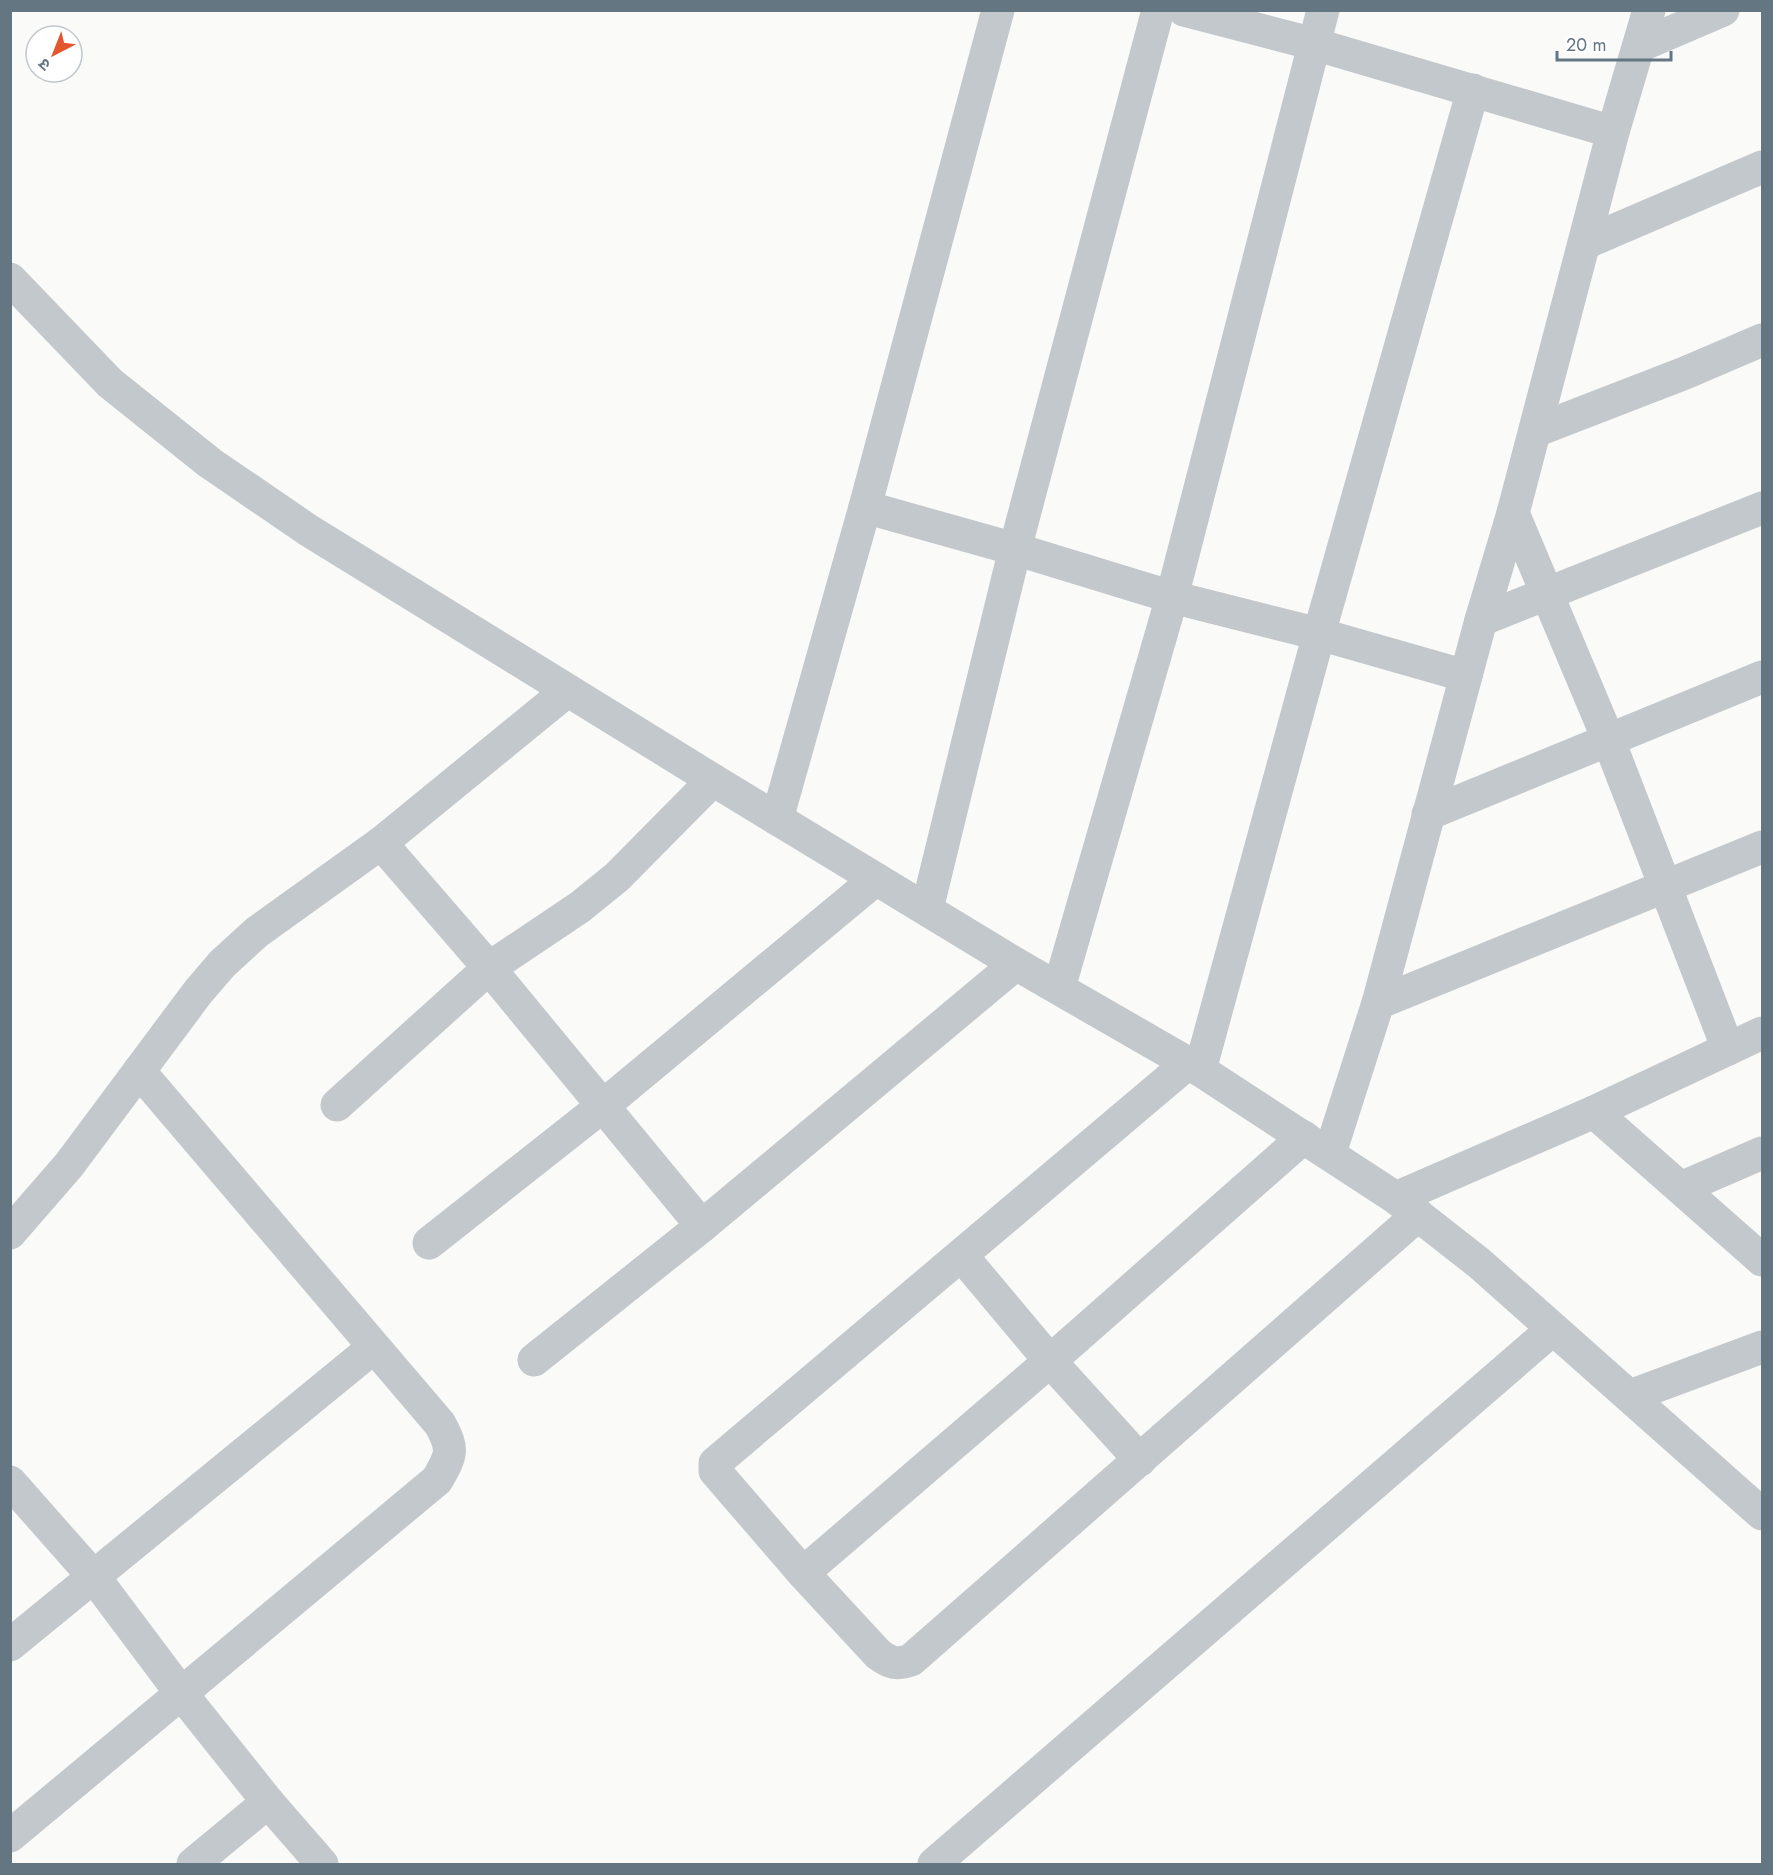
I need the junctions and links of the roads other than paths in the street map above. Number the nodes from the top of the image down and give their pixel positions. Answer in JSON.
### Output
{"nodes":[{"id":1,"x":998,"y":10,"type":"edge"},
{"id":2,"x":1158,"y":10,"type":"edge"},
{"id":3,"x":1184,"y":10,"type":"edge"},
{"id":4,"x":1323,"y":10,"type":"edge"},
{"id":5,"x":1649,"y":10,"type":"edge"},
{"id":6,"x":1723,"y":10,"type":"edge"},
{"id":7,"x":1314,"y":44,"type":"junction"},
{"id":8,"x":1639,"y":46,"type":"junction"},
{"id":9,"x":1473,"y":90,"type":"junction"},
{"id":10,"x":1614,"y":132,"type":"junction"},
{"id":11,"x":1762,"y":167,"type":"edge"},
{"id":12,"x":1585,"y":243,"type":"junction"},
{"id":13,"x":10,"y":279,"type":"edge"},
{"id":14,"x":1762,"y":340,"type":"edge"},
{"id":15,"x":1535,"y":431,"type":"junction"},
{"id":16,"x":865,"y":507,"type":"junction"},
{"id":17,"x":1762,"y":508,"type":"edge"},
{"id":18,"x":1513,"y":513,"type":"junction"},
{"id":19,"x":1015,"y":549,"type":"junction"},
{"id":20,"x":1548,"y":595,"type":"junction"},
{"id":21,"x":1172,"y":597,"type":"junction"},
{"id":22,"x":1481,"y":620,"type":"junction"},
{"id":23,"x":1319,"y":634,"type":"junction"},
{"id":24,"x":1466,"y":676,"type":"junction"},
{"id":25,"x":1762,"y":677,"type":"edge"},
{"id":26,"x":567,"y":691,"type":"junction"},
{"id":27,"x":1609,"y":741,"type":"junction"},
{"id":28,"x":713,"y":780,"type":"junction"},
{"id":29,"x":1428,"y":814,"type":"junction"},
{"id":30,"x":777,"y":819,"type":"junction"},
{"id":31,"x":381,"y":843,"type":"junction"},
{"id":32,"x":1762,"y":847,"type":"edge"},
{"id":33,"x":876,"y":879,"type":"junction"},
{"id":34,"x":1665,"y":887,"type":"junction"},
{"id":35,"x":927,"y":909,"type":"junction"},
{"id":36,"x":1016,"y":964,"type":"junction"},
{"id":37,"x":489,"y":968,"type":"junction"},
{"id":38,"x":1059,"y":988,"type":"junction"},
{"id":39,"x":1378,"y":1003,"type":"junction"},
{"id":40,"x":1762,"y":1033,"type":"edge"},
{"id":41,"x":1728,"y":1049,"type":"junction"},
{"id":42,"x":1193,"y":1067,"type":"junction"},
{"id":43,"x":139,"y":1071,"type":"junction"},
{"id":44,"x":337,"y":1105,"type":"dead end"},
{"id":45,"x":604,"y":1105,"type":"junction"},
{"id":46,"x":1594,"y":1112,"type":"junction"},
{"id":47,"x":1317,"y":1145,"type":"junction"},
{"id":48,"x":1762,"y":1153,"type":"edge"},
{"id":49,"x":1681,"y":1188,"type":"junction"},
{"id":50,"x":1407,"y":1206,"type":"junction"},
{"id":51,"x":702,"y":1226,"type":"junction"},
{"id":52,"x":10,"y":1233,"type":"edge"},
{"id":53,"x":429,"y":1243,"type":"dead end"},
{"id":54,"x":962,"y":1256,"type":"junction"},
{"id":55,"x":1762,"y":1260,"type":"edge"},
{"id":56,"x":1553,"y":1329,"type":"junction"},
{"id":57,"x":374,"y":1347,"type":"junction"},
{"id":58,"x":1762,"y":1347,"type":"edge"},
{"id":59,"x":534,"y":1360,"type":"dead end"},
{"id":60,"x":1050,"y":1361,"type":"junction"},
{"id":61,"x":1630,"y":1396,"type":"junction"},
{"id":62,"x":1140,"y":1460,"type":"junction"},
{"id":63,"x":10,"y":1482,"type":"edge"},
{"id":64,"x":1762,"y":1514,"type":"edge"},
{"id":65,"x":803,"y":1573,"type":"junction"},
{"id":66,"x":94,"y":1576,"type":"junction"},
{"id":67,"x":10,"y":1645,"type":"edge"},
{"id":68,"x":181,"y":1693,"type":"junction"},
{"id":69,"x":268,"y":1802,"type":"junction"},
{"id":70,"x":10,"y":1836,"type":"edge"},
{"id":71,"x":193,"y":1864,"type":"edge"},
{"id":72,"x":322,"y":1864,"type":"edge"},
{"id":73,"x":934,"y":1864,"type":"edge"}],
"edges":[{"from":1,"to":16,"type":"street"},
{"from":2,"to":19,"type":"street"},
{"from":3,"to":7,"type":"street"},
{"from":4,"to":7,"type":"street"},
{"from":5,"to":8,"type":"street"},
{"from":6,"to":8,"type":"street"},
{"from":7,"to":9,"type":"street"},
{"from":7,"to":21,"type":"street"},
{"from":8,"to":10,"type":"street"},
{"from":9,"to":10,"type":"street"},
{"from":9,"to":23,"type":"street"},
{"from":10,"to":12,"type":"street"},
{"from":11,"to":12,"type":"street"},
{"from":12,"to":15,"type":"street"},
{"from":13,"to":26,"type":"street"},
{"from":14,"to":15,"type":"street"},
{"from":15,"to":18,"type":"street"},
{"from":16,"to":19,"type":"street"},
{"from":16,"to":30,"type":"street"},
{"from":17,"to":20,"type":"street"},
{"from":18,"to":20,"type":"street"},
{"from":18,"to":22,"type":"street"},
{"from":19,"to":21,"type":"street"},
{"from":19,"to":35,"type":"street"},
{"from":20,"to":22,"type":"street"},
{"from":20,"to":27,"type":"street"},
{"from":21,"to":23,"type":"street"},
{"from":21,"to":38,"type":"street"},
{"from":22,"to":24,"type":"street"},
{"from":23,"to":24,"type":"street"},
{"from":23,"to":42,"type":"street"},
{"from":24,"to":29,"type":"street"},
{"from":25,"to":27,"type":"street"},
{"from":26,"to":28,"type":"street"},
{"from":26,"to":31,"type":"street"},
{"from":27,"to":29,"type":"street"},
{"from":27,"to":34,"type":"street"},
{"from":28,"to":30,"type":"street"},
{"from":28,"to":37,"type":"street"},
{"from":29,"to":39,"type":"street"},
{"from":30,"to":33,"type":"street"},
{"from":31,"to":37,"type":"street"},
{"from":31,"to":43,"type":"street"},
{"from":32,"to":34,"type":"street"},
{"from":33,"to":35,"type":"street"},
{"from":33,"to":45,"type":"street"},
{"from":34,"to":39,"type":"street"},
{"from":34,"to":41,"type":"street"},
{"from":35,"to":36,"type":"street"},
{"from":36,"to":38,"type":"street"},
{"from":36,"to":51,"type":"street"},
{"from":37,"to":44,"type":"street"},
{"from":37,"to":45,"type":"street"},
{"from":38,"to":42,"type":"street"},
{"from":39,"to":47,"type":"street"},
{"from":40,"to":41,"type":"street"},
{"from":41,"to":46,"type":"street"},
{"from":42,"to":47,"type":"street"},
{"from":42,"to":54,"type":"street"},
{"from":43,"to":52,"type":"street"},
{"from":43,"to":57,"type":"street"},
{"from":45,"to":51,"type":"street"},
{"from":45,"to":53,"type":"street"},
{"from":46,"to":49,"type":"street"},
{"from":46,"to":50,"type":"street"},
{"from":47,"to":50,"type":"street"},
{"from":47,"to":60,"type":"street"},
{"from":48,"to":49,"type":"street"},
{"from":49,"to":55,"type":"street"},
{"from":50,"to":56,"type":"street"},
{"from":50,"to":62,"type":"street"},
{"from":51,"to":59,"type":"street"},
{"from":54,"to":60,"type":"street"},
{"from":54,"to":65,"type":"street"},
{"from":56,"to":61,"type":"street"},
{"from":56,"to":73,"type":"street"},
{"from":57,"to":66,"type":"street"},
{"from":57,"to":68,"type":"street"},
{"from":58,"to":61,"type":"street"},
{"from":60,"to":62,"type":"street"},
{"from":60,"to":65,"type":"street"},
{"from":61,"to":64,"type":"street"},
{"from":62,"to":65,"type":"street"},
{"from":63,"to":66,"type":"street"},
{"from":66,"to":67,"type":"street"},
{"from":66,"to":68,"type":"street"},
{"from":68,"to":69,"type":"street"},
{"from":68,"to":70,"type":"street"},
{"from":69,"to":71,"type":"street"},
{"from":69,"to":72,"type":"street"}]}
